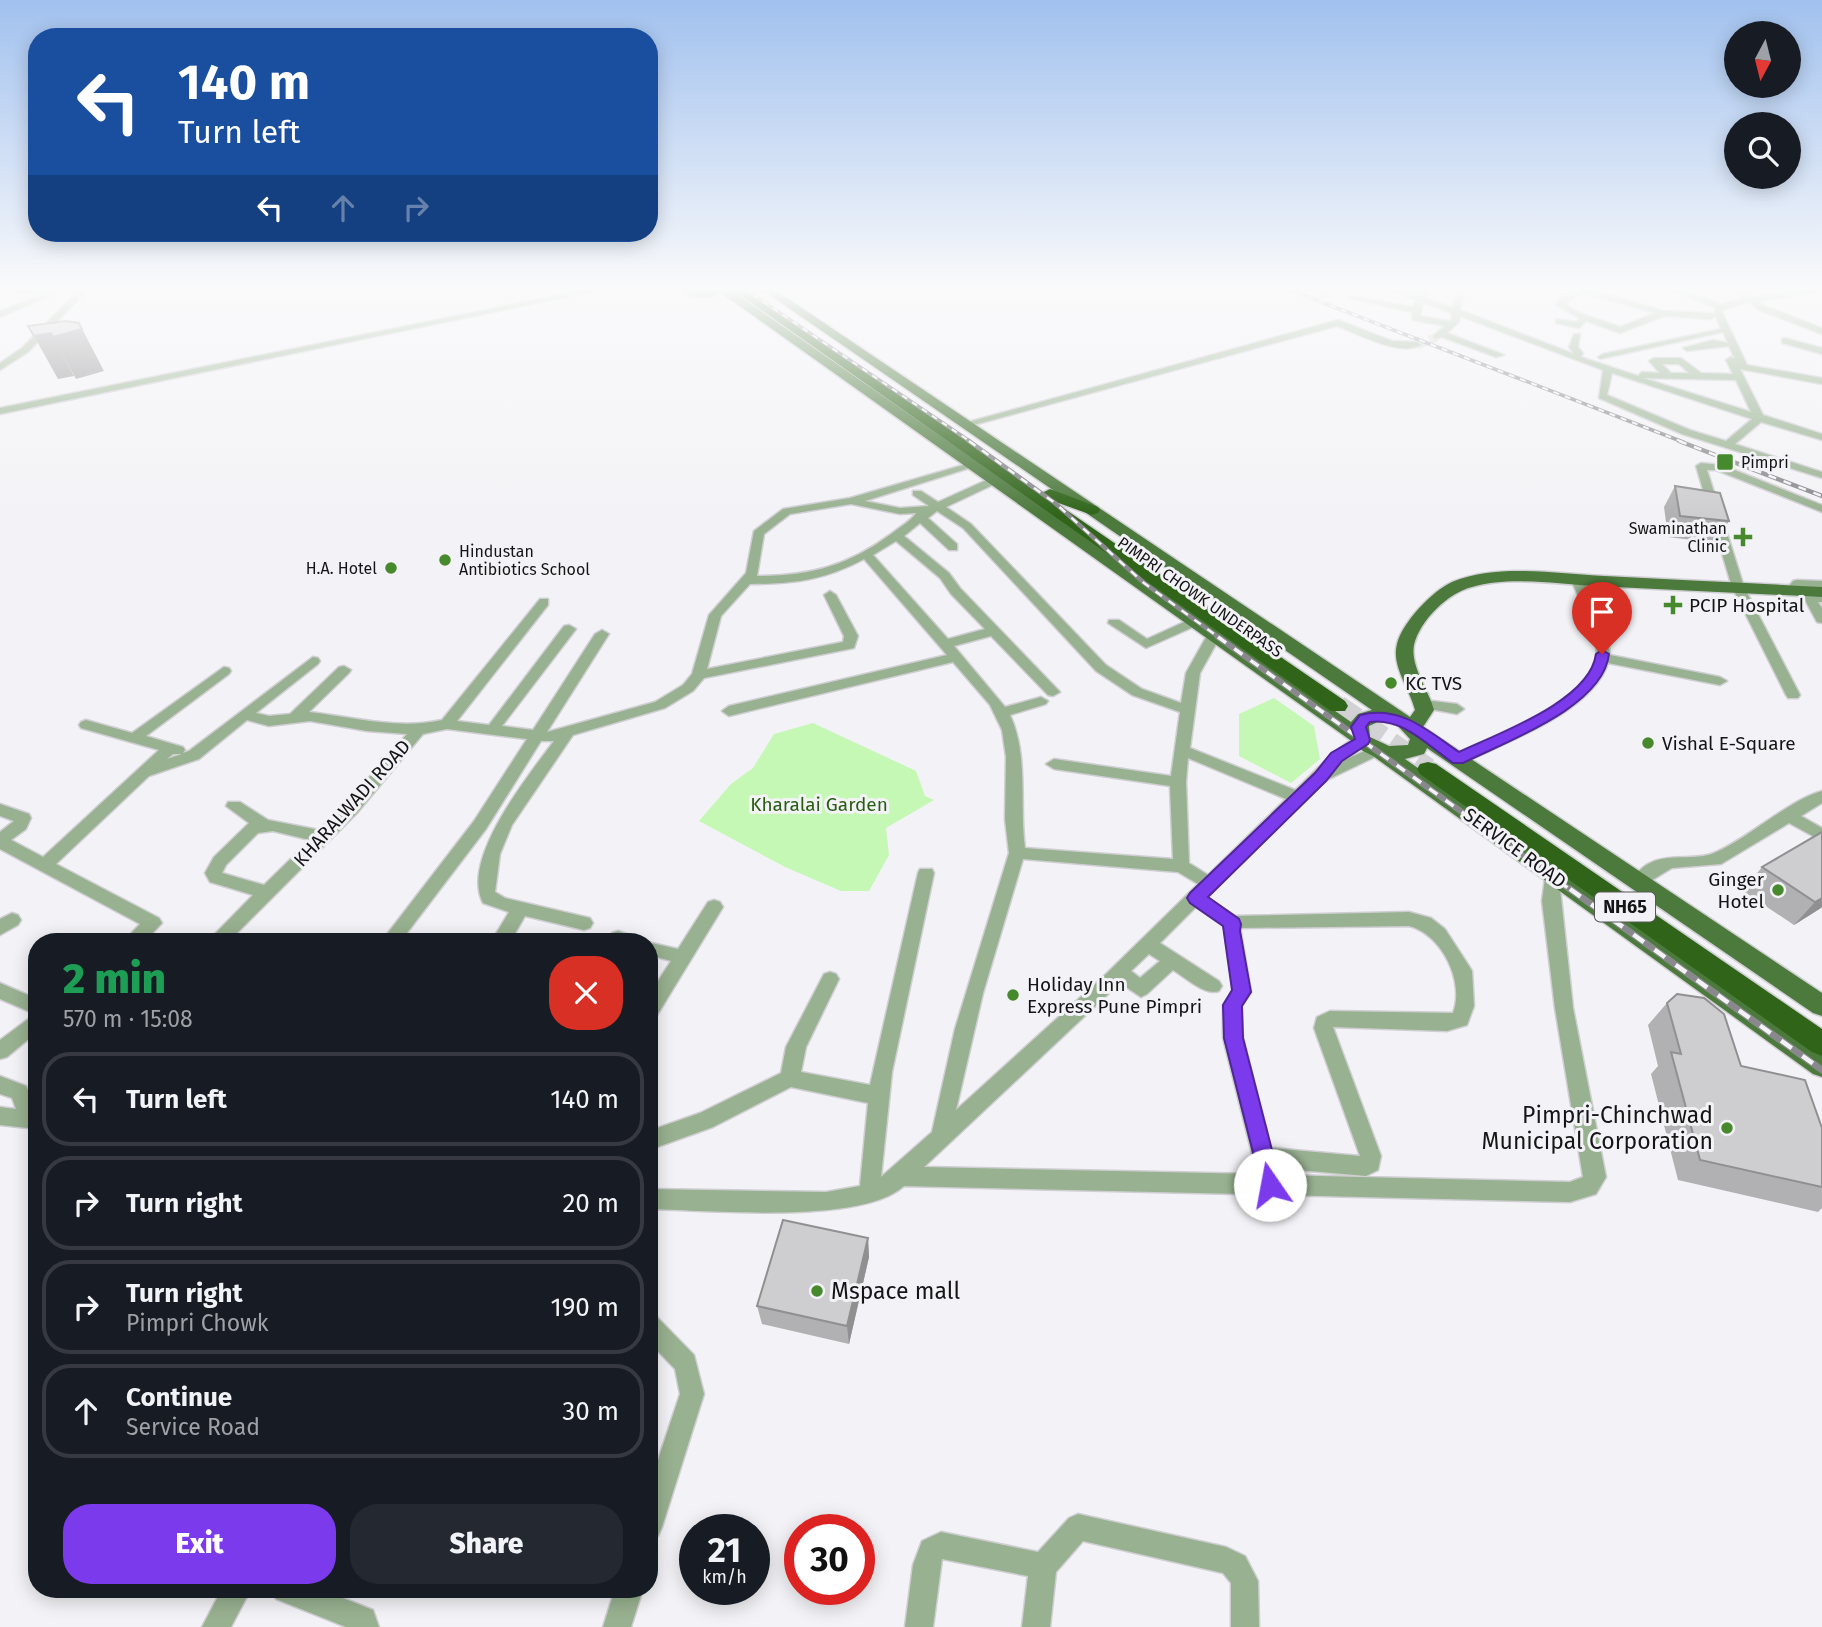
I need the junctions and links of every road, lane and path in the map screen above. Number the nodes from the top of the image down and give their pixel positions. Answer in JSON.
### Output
{"nodes":[{"id":1,"x":232,"y":364,"type":"edge"},
{"id":2,"x":826,"y":364,"type":"edge"},
{"id":3,"x":848,"y":364,"type":"edge"},
{"id":4,"x":856,"y":364,"type":"edge"},
{"id":5,"x":877,"y":364,"type":"edge"},
{"id":6,"x":1187,"y":364,"type":"edge"},
{"id":7,"x":1593,"y":364,"type":"edge"},
{"id":8,"x":1657,"y":364,"type":"edge"},
{"id":9,"x":1684,"y":364,"type":"edge"},
{"id":10,"x":1733,"y":364,"type":"edge"},
{"id":11,"x":1741,"y":364,"type":"edge"},
{"id":12,"x":1608,"y":369,"type":"junction"},
{"id":13,"x":1626,"y":375,"type":"junction"},
{"id":14,"x":1651,"y":376,"type":"junction"},
{"id":15,"x":1669,"y":376,"type":"junction"},
{"id":16,"x":1698,"y":376,"type":"junction"},
{"id":17,"x":1738,"y":377,"type":"junction"},
{"id":18,"x":1822,"y":381,"type":"edge"},
{"id":19,"x":0,"y":411,"type":"edge"},
{"id":20,"x":1757,"y":413,"type":"junction"},
{"id":21,"x":966,"y":424,"type":"junction"},
{"id":22,"x":1822,"y":426,"type":"edge"},
{"id":23,"x":1822,"y":437,"type":"edge"},
{"id":24,"x":1728,"y":445,"type":"junction"},
{"id":25,"x":974,"y":465,"type":"junction"},
{"id":26,"x":1822,"y":475,"type":"edge"},
{"id":27,"x":995,"y":481,"type":"junction"},
{"id":28,"x":917,"y":493,"type":"dead end"},
{"id":29,"x":851,"y":501,"type":"junction"},
{"id":30,"x":1051,"y":501,"type":"junction"},
{"id":31,"x":934,"y":507,"type":"junction"},
{"id":32,"x":1822,"y":509,"type":"edge"},
{"id":33,"x":1092,"y":510,"type":"junction"},
{"id":34,"x":919,"y":516,"type":"junction"},
{"id":35,"x":897,"y":536,"type":"junction"},
{"id":36,"x":1085,"y":544,"type":"junction"},
{"id":37,"x":953,"y":547,"type":"dead end"},
{"id":38,"x":866,"y":554,"type":"junction"},
{"id":39,"x":746,"y":580,"type":"junction"},
{"id":40,"x":1577,"y":580,"type":"junction"},
{"id":41,"x":1822,"y":585,"type":"edge"},
{"id":42,"x":1738,"y":587,"type":"junction"},
{"id":43,"x":1792,"y":590,"type":"junction"},
{"id":44,"x":830,"y":595,"type":"dead end"},
{"id":45,"x":1818,"y":596,"type":"edge"},
{"id":46,"x":544,"y":602,"type":"dead end"},
{"id":47,"x":1822,"y":619,"type":"edge"},
{"id":48,"x":1195,"y":621,"type":"junction"},
{"id":49,"x":1114,"y":623,"type":"dead end"},
{"id":50,"x":569,"y":629,"type":"dead end"},
{"id":51,"x":993,"y":631,"type":"junction"},
{"id":52,"x":602,"y":634,"type":"dead end"},
{"id":53,"x":1214,"y":635,"type":"junction"},
{"id":54,"x":946,"y":644,"type":"junction"},
{"id":55,"x":958,"y":657,"type":"junction"},
{"id":56,"x":1603,"y":657,"type":"junction"},
{"id":57,"x":313,"y":661,"type":"dead end"},
{"id":58,"x":344,"y":670,"type":"dead end"},
{"id":59,"x":224,"y":671,"type":"dead end"},
{"id":60,"x":699,"y":675,"type":"junction"},
{"id":61,"x":1720,"y":681,"type":"dead end"},
{"id":62,"x":1419,"y":695,"type":"junction"},
{"id":63,"x":1793,"y":695,"type":"dead end"},
{"id":64,"x":1344,"y":703,"type":"tunnel mouth"},
{"id":65,"x":1457,"y":709,"type":"dead end"},
{"id":66,"x":1187,"y":710,"type":"junction"},
{"id":67,"x":729,"y":711,"type":"dead end"},
{"id":68,"x":1002,"y":713,"type":"junction"},
{"id":69,"x":244,"y":715,"type":"junction"},
{"id":70,"x":294,"y":718,"type":"junction"},
{"id":71,"x":447,"y":724,"type":"junction"},
{"id":72,"x":1408,"y":724,"type":"junction"},
{"id":73,"x":86,"y":725,"type":"dead end"},
{"id":74,"x":418,"y":730,"type":"junction"},
{"id":75,"x":492,"y":730,"type":"junction"},
{"id":76,"x":567,"y":733,"type":"junction"},
{"id":77,"x":537,"y":735,"type":"junction"},
{"id":78,"x":134,"y":738,"type":"junction"},
{"id":79,"x":1370,"y":745,"type":"junction"},
{"id":80,"x":170,"y":748,"type":"junction"},
{"id":81,"x":1182,"y":750,"type":"junction"},
{"id":82,"x":194,"y":755,"type":"junction"},
{"id":83,"x":1442,"y":763,"type":"junction"},
{"id":84,"x":1054,"y":764,"type":"dead end"},
{"id":85,"x":144,"y":773,"type":"junction"},
{"id":86,"x":1178,"y":782,"type":"junction"},
{"id":87,"x":1822,"y":796,"type":"edge"},
{"id":88,"x":1297,"y":797,"type":"junction"},
{"id":89,"x":234,"y":806,"type":"dead end"},
{"id":90,"x":0,"y":810,"type":"edge"},
{"id":91,"x":1790,"y":817,"type":"junction"},
{"id":92,"x":264,"y":825,"type":"junction"},
{"id":93,"x":1822,"y":835,"type":"edge"},
{"id":94,"x":323,"y":837,"type":"junction"},
{"id":95,"x":0,"y":841,"type":"edge"},
{"id":96,"x":1017,"y":853,"type":"junction"},
{"id":97,"x":46,"y":864,"type":"junction"},
{"id":98,"x":1181,"y":866,"type":"junction"},
{"id":99,"x":926,"y":873,"type":"dead end"},
{"id":100,"x":1552,"y":874,"type":"junction"},
{"id":101,"x":1639,"y":882,"type":"junction"},
{"id":102,"x":1210,"y":884,"type":"junction"},
{"id":103,"x":267,"y":892,"type":"junction"},
{"id":104,"x":1196,"y":898,"type":"junction"},
{"id":105,"x":714,"y":907,"type":"dead end"},
{"id":106,"x":521,"y":908,"type":"junction"},
{"id":107,"x":584,"y":923,"type":"dead end"},
{"id":108,"x":1233,"y":924,"type":"junction"},
{"id":109,"x":142,"y":933,"type":"edge"},
{"id":110,"x":225,"y":933,"type":"edge"},
{"id":111,"x":397,"y":933,"type":"edge"},
{"id":112,"x":506,"y":933,"type":"edge"},
{"id":113,"x":1148,"y":944,"type":"junction"},
{"id":114,"x":658,"y":951,"type":"edge"},
{"id":115,"x":681,"y":957,"type":"junction"},
{"id":116,"x":1172,"y":960,"type":"junction"},
{"id":117,"x":1119,"y":972,"type":"junction"},
{"id":118,"x":830,"y":979,"type":"dead end"},
{"id":119,"x":1213,"y":986,"type":"dead end"},
{"id":120,"x":0,"y":991,"type":"edge"},
{"id":121,"x":658,"y":996,"type":"edge"},
{"id":122,"x":28,"y":1003,"type":"edge"},
{"id":123,"x":1822,"y":1006,"type":"edge"},
{"id":124,"x":1822,"y":1026,"type":"edge"},
{"id":125,"x":28,"y":1028,"type":"edge"},
{"id":126,"x":1822,"y":1044,"type":"edge"},
{"id":127,"x":0,"y":1051,"type":"edge"},
{"id":128,"x":1822,"y":1066,"type":"edge"},
{"id":129,"x":790,"y":1078,"type":"junction"},
{"id":130,"x":0,"y":1085,"type":"edge"},
{"id":131,"x":879,"y":1096,"type":"junction"},
{"id":132,"x":28,"y":1107,"type":"edge"},
{"id":133,"x":0,"y":1116,"type":"edge"},
{"id":134,"x":28,"y":1118,"type":"edge"},
{"id":135,"x":942,"y":1136,"type":"junction"},
{"id":136,"x":658,"y":1138,"type":"edge"},
{"id":137,"x":1265,"y":1157,"type":"junction"},
{"id":138,"x":899,"y":1176,"type":"junction"},
{"id":139,"x":1270,"y":1185,"type":"junction"},
{"id":140,"x":870,"y":1193,"type":"junction"},
{"id":141,"x":658,"y":1199,"type":"edge"},
{"id":142,"x":658,"y":1334,"type":"edge"},
{"id":143,"x":658,"y":1499,"type":"edge"},
{"id":144,"x":1043,"y":1566,"type":"junction"},
{"id":145,"x":232,"y":1598,"type":"edge"},
{"id":146,"x":308,"y":1598,"type":"edge"},
{"id":147,"x":626,"y":1598,"type":"edge"},
{"id":148,"x":216,"y":1627,"type":"edge"},
{"id":149,"x":365,"y":1627,"type":"edge"},
{"id":150,"x":617,"y":1627,"type":"edge"},
{"id":151,"x":919,"y":1627,"type":"edge"},
{"id":152,"x":1035,"y":1627,"type":"edge"},
{"id":153,"x":1245,"y":1627,"type":"edge"}],
"edges":[{"from":1,"to":19,"type":"street"},
{"from":2,"to":25,"type":"main road","name":"SERVICE ROAD"},
{"from":3,"to":30,"type":"highway"},
{"from":4,"to":30,"type":"highway"},
{"from":5,"to":21,"type":"main road","name":"SERVICE ROAD"},
{"from":6,"to":21,"type":"street"},
{"from":7,"to":12,"type":"street"},
{"from":8,"to":15,"type":"street"},
{"from":9,"to":16,"type":"street"},
{"from":10,"to":17,"type":"street"},
{"from":11,"to":18,"type":"street"},
{"from":12,"to":13,"type":"street"},
{"from":12,"to":24,"type":"street"},
{"from":13,"to":14,"type":"street"},
{"from":13,"to":20,"type":"street"},
{"from":14,"to":15,"type":"street"},
{"from":14,"to":20,"type":"street"},
{"from":15,"to":16,"type":"street"},
{"from":16,"to":17,"type":"street"},
{"from":17,"to":20,"type":"street"},
{"from":20,"to":22,"type":"street"},
{"from":20,"to":23,"type":"street"},
{"from":20,"to":24,"type":"street"},
{"from":21,"to":33,"type":"main road","name":"SERVICE ROAD"},
{"from":24,"to":26,"type":"street"},
{"from":25,"to":27,"type":"main road","name":"SERVICE ROAD"},
{"from":25,"to":29,"type":"street"},
{"from":27,"to":31,"type":"street"},
{"from":27,"to":36,"type":"main road","name":"SERVICE ROAD"},
{"from":28,"to":31,"type":"street"},
{"from":29,"to":31,"type":"street"},
{"from":29,"to":39,"type":"street"},
{"from":30,"to":33,"type":"highway"},
{"from":30,"to":36,"type":"highway"},
{"from":30,"to":64,"type":"highway","name":"PIMPRI CHOWK UNDERPASS"},
{"from":31,"to":34,"type":"street"},
{"from":31,"to":66,"type":"street"},
{"from":32,"to":42,"type":"street"},
{"from":33,"to":72,"type":"main road","name":"SERVICE ROAD"},
{"from":34,"to":35,"type":"street"},
{"from":34,"to":37,"type":"street"},
{"from":35,"to":38,"type":"street"},
{"from":35,"to":51,"type":"street"},
{"from":36,"to":48,"type":"main road","name":"SERVICE ROAD"},
{"from":38,"to":39,"type":"street"},
{"from":38,"to":54,"type":"street"},
{"from":39,"to":60,"type":"street"},
{"from":40,"to":42,"type":"main road"},
{"from":40,"to":56,"type":"street"},
{"from":40,"to":62,"type":"main road"},
{"from":41,"to":43,"type":"street"},
{"from":42,"to":43,"type":"main road"},
{"from":42,"to":63,"type":"street"},
{"from":43,"to":45,"type":"main road"},
{"from":44,"to":60,"type":"street"},
{"from":45,"to":47,"type":"street"},
{"from":46,"to":71,"type":"street"},
{"from":48,"to":49,"type":"street"},
{"from":48,"to":53,"type":"main road","name":"SERVICE ROAD"},
{"from":50,"to":75,"type":"street"},
{"from":51,"to":54,"type":"street"},
{"from":51,"to":68,"type":"street"},
{"from":52,"to":77,"type":"street"},
{"from":53,"to":66,"type":"street"},
{"from":53,"to":79,"type":"main road","name":"SERVICE ROAD"},
{"from":54,"to":55,"type":"street"},
{"from":55,"to":67,"type":"street"},
{"from":55,"to":68,"type":"street"},
{"from":56,"to":61,"type":"street"},
{"from":56,"to":83,"type":"street"},
{"from":57,"to":69,"type":"street"},
{"from":58,"to":70,"type":"street"},
{"from":59,"to":78,"type":"street"},
{"from":60,"to":76,"type":"street","name":"KHARALWADI ROAD"},
{"from":62,"to":65,"type":"street"},
{"from":62,"to":72,"type":"main road"},
{"from":66,"to":81,"type":"street"},
{"from":68,"to":96,"type":"street"},
{"from":69,"to":70,"type":"street"},
{"from":69,"to":82,"type":"street"},
{"from":70,"to":74,"type":"street"},
{"from":71,"to":74,"type":"street","name":"KHARALWADI ROAD"},
{"from":71,"to":75,"type":"street","name":"KHARALWADI ROAD"},
{"from":72,"to":79,"type":"main road"},
{"from":72,"to":79,"type":"main road"},
{"from":72,"to":83,"type":"main road","name":"SERVICE ROAD"},
{"from":73,"to":78,"type":"street"},
{"from":74,"to":94,"type":"street","name":"KHARALWADI ROAD"},
{"from":75,"to":77,"type":"street","name":"KHARALWADI ROAD"},
{"from":76,"to":77,"type":"street","name":"KHARALWADI ROAD"},
{"from":76,"to":106,"type":"street"},
{"from":77,"to":111,"type":"street"},
{"from":78,"to":80,"type":"street"},
{"from":79,"to":88,"type":"street"},
{"from":79,"to":100,"type":"main road","name":"SERVICE ROAD"},
{"from":80,"to":82,"type":"street"},
{"from":80,"to":85,"type":"street"},
{"from":81,"to":86,"type":"street"},
{"from":81,"to":88,"type":"street"},
{"from":82,"to":85,"type":"street"},
{"from":83,"to":101,"type":"main road","name":"SERVICE ROAD"},
{"from":83,"to":124,"type":"highway","number":"NH65"},
{"from":83,"to":126,"type":"highway","number":"NH65"},
{"from":84,"to":86,"type":"street"},
{"from":85,"to":97,"type":"street"},
{"from":86,"to":98,"type":"street"},
{"from":87,"to":91,"type":"street"},
{"from":88,"to":102,"type":"street"},
{"from":89,"to":92,"type":"street"},
{"from":90,"to":95,"type":"street"},
{"from":91,"to":93,"type":"street"},
{"from":91,"to":101,"type":"street"},
{"from":92,"to":94,"type":"street"},
{"from":92,"to":103,"type":"street"},
{"from":94,"to":103,"type":"street","name":"KHARALWADI ROAD"},
{"from":95,"to":97,"type":"street"},
{"from":96,"to":98,"type":"street"},
{"from":96,"to":135,"type":"street"},
{"from":97,"to":109,"type":"street"},
{"from":98,"to":102,"type":"street"},
{"from":99,"to":131,"type":"street"},
{"from":100,"to":128,"type":"main road","name":"SERVICE ROAD"},
{"from":100,"to":139,"type":"street"},
{"from":101,"to":123,"type":"main road","name":"SERVICE ROAD"},
{"from":102,"to":104,"type":"street"},
{"from":103,"to":110,"type":"street","name":"KHARALWADI ROAD"},
{"from":104,"to":108,"type":"street"},
{"from":104,"to":113,"type":"street"},
{"from":105,"to":115,"type":"street"},
{"from":106,"to":107,"type":"street"},
{"from":106,"to":112,"type":"street"},
{"from":108,"to":137,"type":"street"},
{"from":108,"to":137,"type":"street"},
{"from":113,"to":116,"type":"street"},
{"from":113,"to":117,"type":"street"},
{"from":114,"to":115,"type":"street"},
{"from":115,"to":121,"type":"street"},
{"from":116,"to":117,"type":"street"},
{"from":116,"to":119,"type":"street"},
{"from":117,"to":135,"type":"street"},
{"from":118,"to":129,"type":"street"},
{"from":120,"to":122,"type":"street"},
{"from":125,"to":127,"type":"street"},
{"from":129,"to":131,"type":"street"},
{"from":129,"to":136,"type":"street"},
{"from":130,"to":132,"type":"street"},
{"from":131,"to":140,"type":"street"},
{"from":133,"to":134,"type":"street"},
{"from":135,"to":138,"type":"street"},
{"from":137,"to":139,"type":"street"},
{"from":138,"to":139,"type":"street"},
{"from":138,"to":140,"type":"street"},
{"from":140,"to":141,"type":"street"},
{"from":142,"to":143,"type":"street"},
{"from":144,"to":151,"type":"street"},
{"from":144,"to":152,"type":"street"},
{"from":144,"to":153,"type":"street"},
{"from":145,"to":148,"type":"street"},
{"from":146,"to":149,"type":"street"},
{"from":147,"to":150,"type":"street"}]}
